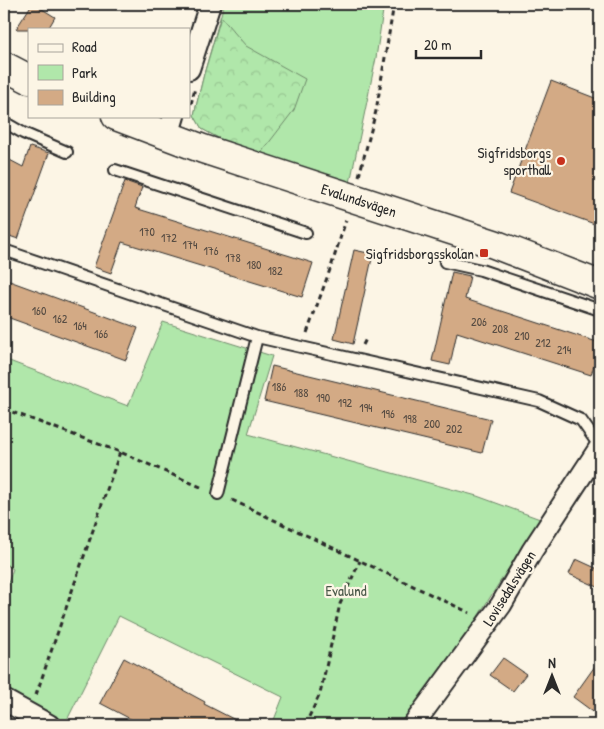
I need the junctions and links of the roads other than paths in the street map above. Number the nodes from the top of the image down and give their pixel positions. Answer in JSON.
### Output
{"nodes":[{"id":1,"x":210,"y":4,"type":"edge"},
{"id":2,"x":4,"y":66,"type":"edge"},
{"id":3,"x":190,"y":66,"type":"edge"},
{"id":4,"x":28,"y":78,"type":"edge"},
{"id":5,"x":127,"y":118,"type":"edge"},
{"id":6,"x":4,"y":122,"type":"edge"},
{"id":7,"x":171,"y":126,"type":"edge"},
{"id":8,"x":67,"y":152,"type":"dead end"},
{"id":9,"x":115,"y":170,"type":"dead end"},
{"id":10,"x":306,"y":233,"type":"dead end"},
{"id":11,"x":4,"y":250,"type":"edge"},
{"id":12,"x":445,"y":262,"type":"dead end"},
{"id":13,"x":600,"y":285,"type":"edge"},
{"id":14,"x":600,"y":310,"type":"edge"},
{"id":15,"x":257,"y":337,"type":"junction"},
{"id":16,"x":600,"y":447,"type":"edge"},
{"id":17,"x":218,"y":494,"type":"road end"},
{"id":18,"x":4,"y":700,"type":"edge"},
{"id":19,"x":26,"y":720,"type":"edge"},
{"id":20,"x":49,"y":725,"type":"edge"},
{"id":21,"x":414,"y":725,"type":"edge"}],
"edges":[{"from":1,"to":3,"type":"street"},
{"from":2,"to":4,"type":"street"},
{"from":5,"to":7,"type":"street","name":"Evalundsvägen"},
{"from":6,"to":8,"type":"lane"},
{"from":7,"to":13,"type":"street","name":"Evalundsvägen"},
{"from":9,"to":10,"type":"lane"},
{"from":11,"to":15,"type":"lane"},
{"from":12,"to":14,"type":"lane"},
{"from":15,"to":16,"type":"lane"},
{"from":15,"to":17,"type":"lane"},
{"from":16,"to":21,"type":"street","name":"Lovisedalsvägen"},
{"from":18,"to":19,"type":"street"},
{"from":19,"to":20,"type":"street"}]}
